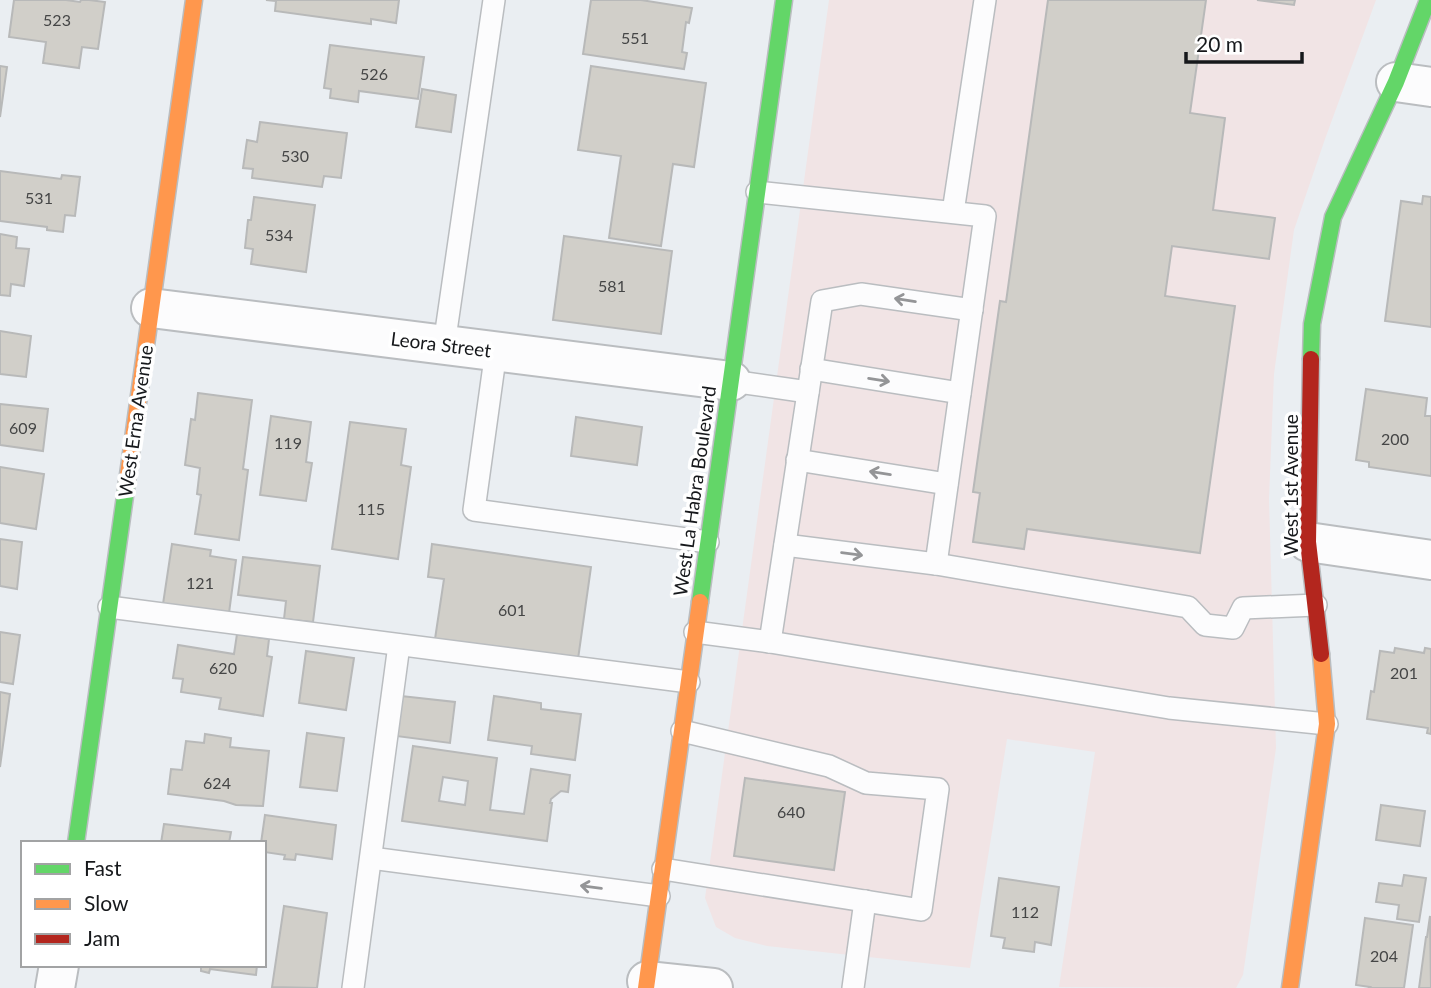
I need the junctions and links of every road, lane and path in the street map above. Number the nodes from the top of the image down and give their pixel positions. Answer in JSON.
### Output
{"nodes":[{"id":1,"x":194,"y":0,"type":"edge"},
{"id":2,"x":494,"y":0,"type":"edge"},
{"id":3,"x":783,"y":0,"type":"edge"},
{"id":4,"x":985,"y":0,"type":"edge"},
{"id":5,"x":1428,"y":0,"type":"edge"},
{"id":6,"x":1414,"y":85,"type":"edge"},
{"id":7,"x":757,"y":192,"type":"junction"},
{"id":8,"x":953,"y":212,"type":"junction"},
{"id":9,"x":150,"y":308,"type":"junction"},
{"id":10,"x":972,"y":310,"type":"junction"},
{"id":11,"x":444,"y":345,"type":"junction"},
{"id":12,"x":496,"y":351,"type":"junction"},
{"id":13,"x":811,"y":369,"type":"junction"},
{"id":14,"x":730,"y":381,"type":"junction"},
{"id":15,"x":808,"y":391,"type":"junction"},
{"id":16,"x":960,"y":393,"type":"junction"},
{"id":17,"x":797,"y":460,"type":"junction"},
{"id":18,"x":947,"y":485,"type":"junction"},
{"id":19,"x":708,"y":542,"type":"junction"},
{"id":20,"x":1308,"y":542,"type":"junction"},
{"id":21,"x":785,"y":545,"type":"junction"},
{"id":22,"x":1431,"y":560,"type":"edge"},
{"id":23,"x":936,"y":564,"type":"junction"},
{"id":24,"x":1316,"y":606,"type":"junction"},
{"id":25,"x":108,"y":607,"type":"junction"},
{"id":26,"x":695,"y":632,"type":"junction"},
{"id":27,"x":770,"y":642,"type":"junction"},
{"id":28,"x":399,"y":645,"type":"junction"},
{"id":29,"x":689,"y":682,"type":"junction"},
{"id":30,"x":1327,"y":724,"type":"junction"},
{"id":31,"x":682,"y":731,"type":"junction"},
{"id":32,"x":76,"y":841,"type":"edge"},
{"id":33,"x":371,"y":858,"type":"junction"},
{"id":34,"x":663,"y":869,"type":"junction"},
{"id":35,"x":659,"y":896,"type":"junction"},
{"id":36,"x":865,"y":901,"type":"junction"},
{"id":37,"x":59,"y":967,"type":"edge"},
{"id":38,"x":646,"y":985,"type":"edge"},
{"id":39,"x":55,"y":988,"type":"edge"},
{"id":40,"x":353,"y":988,"type":"edge"},
{"id":41,"x":713,"y":988,"type":"edge"},
{"id":42,"x":853,"y":988,"type":"edge"},
{"id":43,"x":1290,"y":988,"type":"edge"}],
"edges":[{"from":1,"to":9,"type":"street","name":"West Erna Avenue"},
{"from":2,"to":11,"type":"lane"},
{"from":3,"to":7,"type":"street","name":"West La Habra Boulevard"},
{"from":4,"to":8,"type":"lane"},
{"from":5,"to":6,"type":"street","name":"West 1st Avenue"},
{"from":6,"to":20,"type":"street","name":"West 1st Avenue"},
{"from":7,"to":8,"type":"lane"},
{"from":7,"to":14,"type":"street","name":"West La Habra Boulevard"},
{"from":8,"to":10,"type":"lane"},
{"from":9,"to":11,"type":"street","name":"Leora Street"},
{"from":9,"to":25,"type":"street","name":"West Erna Avenue"},
{"from":10,"to":13,"type":"lane","one_way":true},
{"from":10,"to":16,"type":"lane"},
{"from":11,"to":12,"type":"street","name":"Leora Street"},
{"from":12,"to":14,"type":"street","name":"Leora Street"},
{"from":12,"to":19,"type":"lane"},
{"from":13,"to":15,"type":"lane"},
{"from":13,"to":16,"type":"lane","one_way":true},
{"from":14,"to":15,"type":"lane"},
{"from":14,"to":19,"type":"street","name":"West La Habra Boulevard"},
{"from":15,"to":17,"type":"lane"},
{"from":16,"to":18,"type":"lane"},
{"from":18,"to":17,"type":"lane","one_way":true},
{"from":17,"to":21,"type":"lane"},
{"from":18,"to":23,"type":"lane"},
{"from":19,"to":26,"type":"street","name":"West La Habra Boulevard"},
{"from":20,"to":22,"type":"street"},
{"from":20,"to":24,"type":"street","name":"West 1st Avenue"},
{"from":21,"to":23,"type":"lane","one_way":true},
{"from":21,"to":27,"type":"lane"},
{"from":23,"to":24,"type":"lane"},
{"from":24,"to":30,"type":"street","name":"West 1st Avenue"},
{"from":25,"to":28,"type":"lane"},
{"from":25,"to":32,"type":"street","name":"West Erna Avenue"},
{"from":26,"to":27,"type":"lane"},
{"from":26,"to":29,"type":"street","name":"West La Habra Boulevard"},
{"from":27,"to":30,"type":"lane"},
{"from":28,"to":29,"type":"lane"},
{"from":28,"to":33,"type":"lane"},
{"from":29,"to":31,"type":"street","name":"West La Habra Boulevard"},
{"from":30,"to":43,"type":"street","name":"West 1st Avenue"},
{"from":31,"to":34,"type":"street","name":"West La Habra Boulevard"},
{"from":31,"to":36,"type":"lane"},
{"from":35,"to":33,"type":"lane","one_way":true},
{"from":33,"to":40,"type":"lane"},
{"from":34,"to":35,"type":"street","name":"West La Habra Boulevard"},
{"from":34,"to":36,"type":"lane"},
{"from":35,"to":38,"type":"street","name":"West La Habra Boulevard"},
{"from":36,"to":42,"type":"lane"},
{"from":37,"to":39,"type":"street"},
{"from":38,"to":41,"type":"street"}]}
